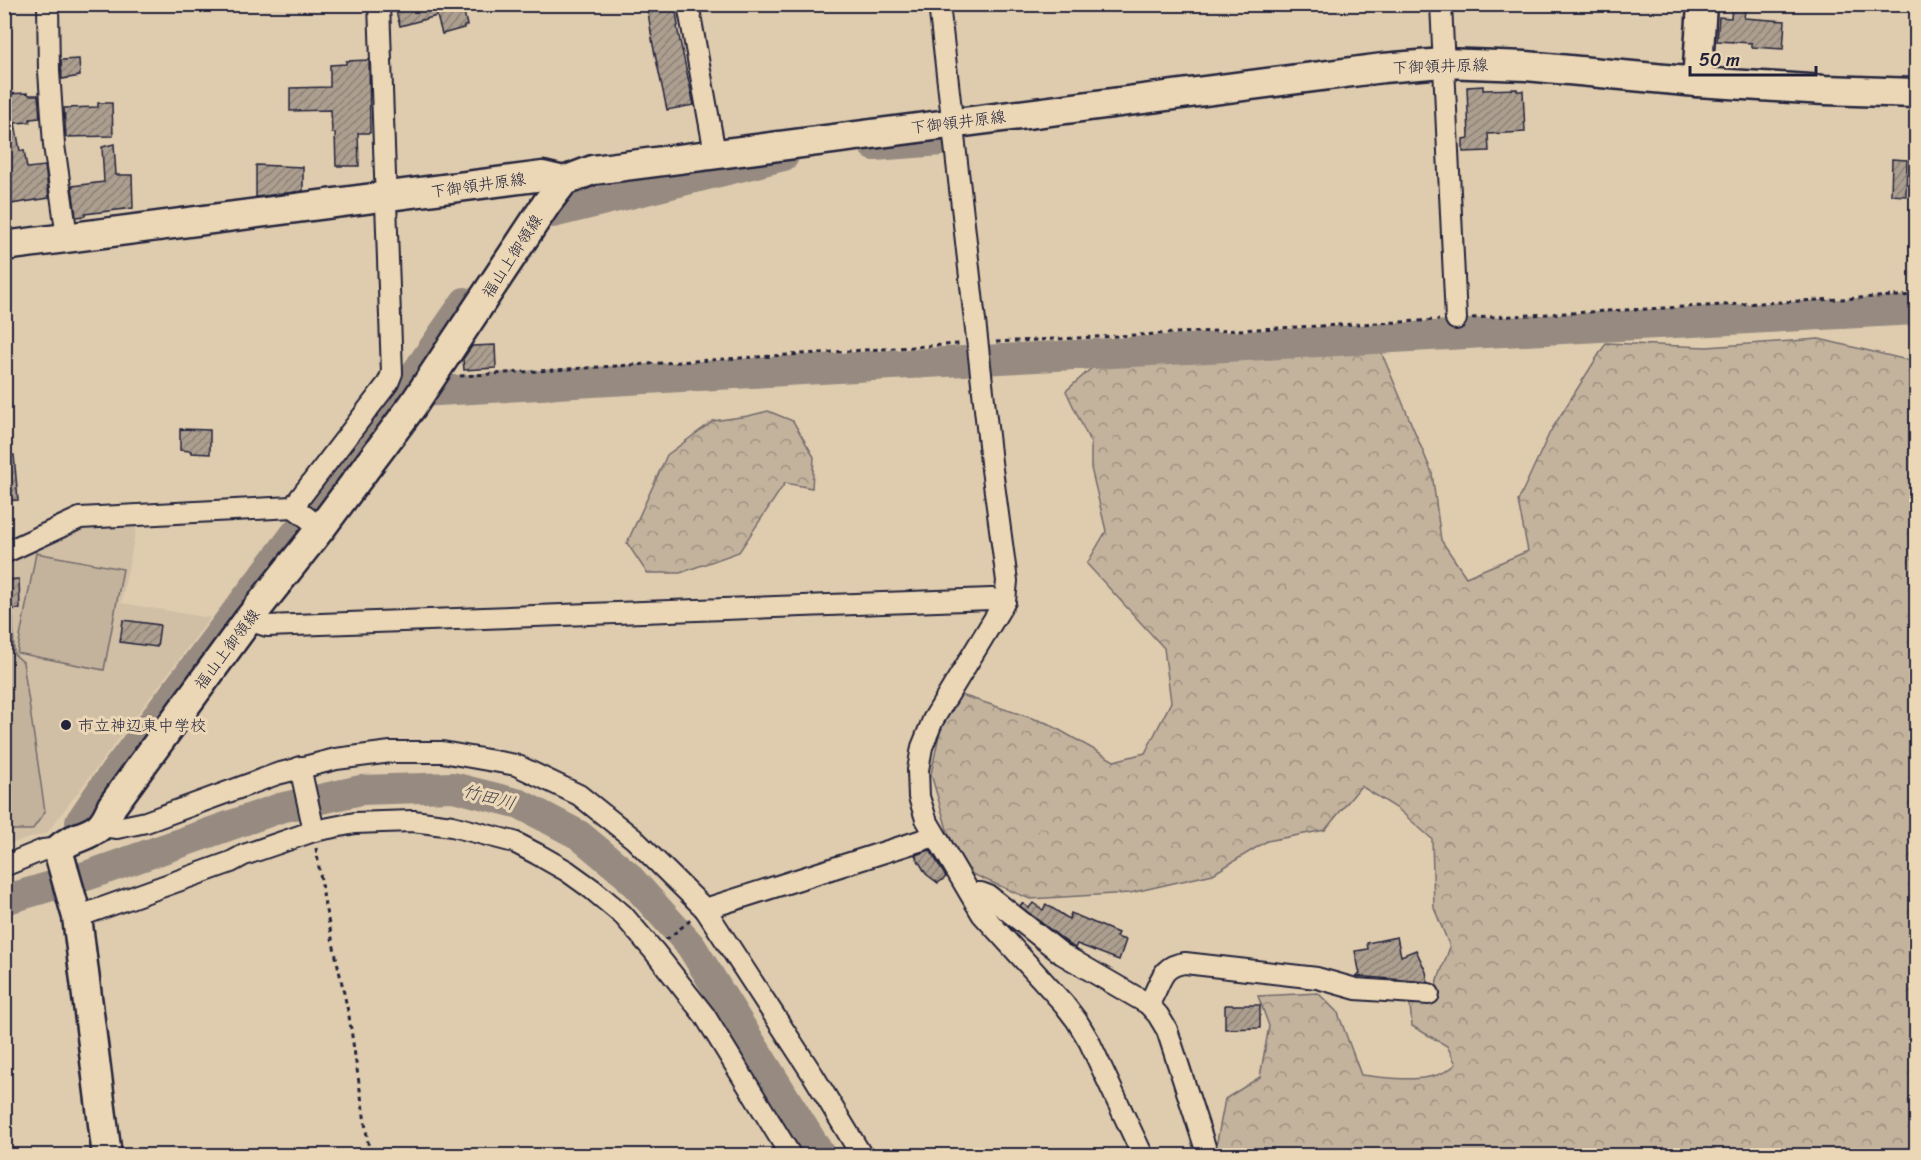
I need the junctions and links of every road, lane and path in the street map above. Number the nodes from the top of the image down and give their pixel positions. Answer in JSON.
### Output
{"nodes":[{"id":1,"x":48,"y":4,"type":"edge"},
{"id":2,"x":379,"y":4,"type":"edge"},
{"id":3,"x":688,"y":4,"type":"edge"},
{"id":4,"x":939,"y":4,"type":"edge"},
{"id":5,"x":1440,"y":4,"type":"edge"},
{"id":6,"x":1702,"y":4,"type":"edge"},
{"id":7,"x":1443,"y":63,"type":"junction"},
{"id":8,"x":1698,"y":82,"type":"junction"},
{"id":9,"x":1917,"y":93,"type":"edge"},
{"id":10,"x":954,"y":123,"type":"junction"},
{"id":11,"x":715,"y":153,"type":"junction"},
{"id":12,"x":564,"y":181,"type":"junction"},
{"id":13,"x":387,"y":197,"type":"junction"},
{"id":14,"x":67,"y":237,"type":"junction"},
{"id":15,"x":4,"y":246,"type":"edge"},
{"id":16,"x":1917,"y":295,"type":"edge"},
{"id":17,"x":1456,"y":319,"type":"junction"},
{"id":18,"x":978,"y":345,"type":"junction"},
{"id":19,"x":428,"y":384,"type":"junction"},
{"id":20,"x":295,"y":509,"type":"junction"},
{"id":21,"x":318,"y":526,"type":"junction"},
{"id":22,"x":4,"y":553,"type":"edge"},
{"id":23,"x":1005,"y":601,"type":"junction"},
{"id":24,"x":248,"y":620,"type":"junction"},
{"id":25,"x":301,"y":770,"type":"junction"},
{"id":26,"x":101,"y":826,"type":"junction"},
{"id":27,"x":314,"y":828,"type":"junction"},
{"id":28,"x":935,"y":836,"type":"junction"},
{"id":29,"x":60,"y":852,"type":"junction"},
{"id":30,"x":4,"y":866,"type":"edge"},
{"id":31,"x":970,"y":893,"type":"junction"},
{"id":32,"x":702,"y":911,"type":"junction"},
{"id":33,"x":76,"y":914,"type":"junction"},
{"id":34,"x":666,"y":940,"type":"dead end"},
{"id":35,"x":1429,"y":994,"type":"dead end"},
{"id":36,"x":1148,"y":1004,"type":"junction"},
{"id":37,"x":107,"y":1155,"type":"edge"},
{"id":38,"x":370,"y":1155,"type":"edge"},
{"id":39,"x":791,"y":1155,"type":"edge"},
{"id":40,"x":862,"y":1155,"type":"edge"},
{"id":41,"x":1143,"y":1155,"type":"edge"},
{"id":42,"x":1208,"y":1155,"type":"edge"}],
"edges":[{"from":1,"to":14,"type":"street"},
{"from":2,"to":13,"type":"street"},
{"from":3,"to":11,"type":"street"},
{"from":4,"to":10,"type":"street"},
{"from":5,"to":7,"type":"street"},
{"from":6,"to":8,"type":"main road"},
{"from":7,"to":8,"type":"main road","name":"下御領井原線"},
{"from":7,"to":10,"type":"main road","name":"下御領井原線"},
{"from":7,"to":17,"type":"street"},
{"from":8,"to":9,"type":"main road","name":"下御領井原線"},
{"from":10,"to":11,"type":"main road","name":"下御領井原線"},
{"from":10,"to":18,"type":"street"},
{"from":11,"to":12,"type":"main road","name":"下御領井原線"},
{"from":12,"to":13,"type":"main road","name":"下御領井原線"},
{"from":12,"to":19,"type":"main road","name":"福山上御領線"},
{"from":13,"to":14,"type":"main road","name":"下御領井原線"},
{"from":13,"to":20,"type":"street"},
{"from":14,"to":15,"type":"main road","name":"下御領井原線"},
{"from":16,"to":17,"type":"path"},
{"from":17,"to":18,"type":"path"},
{"from":18,"to":19,"type":"path"},
{"from":18,"to":23,"type":"street"},
{"from":19,"to":21,"type":"main road","name":"福山上御領線"},
{"from":20,"to":21,"type":"street"},
{"from":20,"to":22,"type":"street"},
{"from":21,"to":24,"type":"main road","name":"福山上御領線"},
{"from":23,"to":24,"type":"street"},
{"from":23,"to":28,"type":"street"},
{"from":24,"to":26,"type":"main road","name":"福山上御領線"},
{"from":25,"to":26,"type":"street"},
{"from":25,"to":27,"type":"street"},
{"from":25,"to":32,"type":"street"},
{"from":26,"to":29,"type":"main road"},
{"from":27,"to":33,"type":"street"},
{"from":27,"to":38,"type":"path"},
{"from":27,"to":39,"type":"street"},
{"from":28,"to":31,"type":"street"},
{"from":28,"to":32,"type":"street"},
{"from":29,"to":30,"type":"street"},
{"from":29,"to":33,"type":"main road"},
{"from":31,"to":36,"type":"street"},
{"from":31,"to":41,"type":"street"},
{"from":32,"to":34,"type":"path"},
{"from":32,"to":40,"type":"street"},
{"from":33,"to":37,"type":"main road"},
{"from":35,"to":36,"type":"street"},
{"from":36,"to":42,"type":"street"}]}
